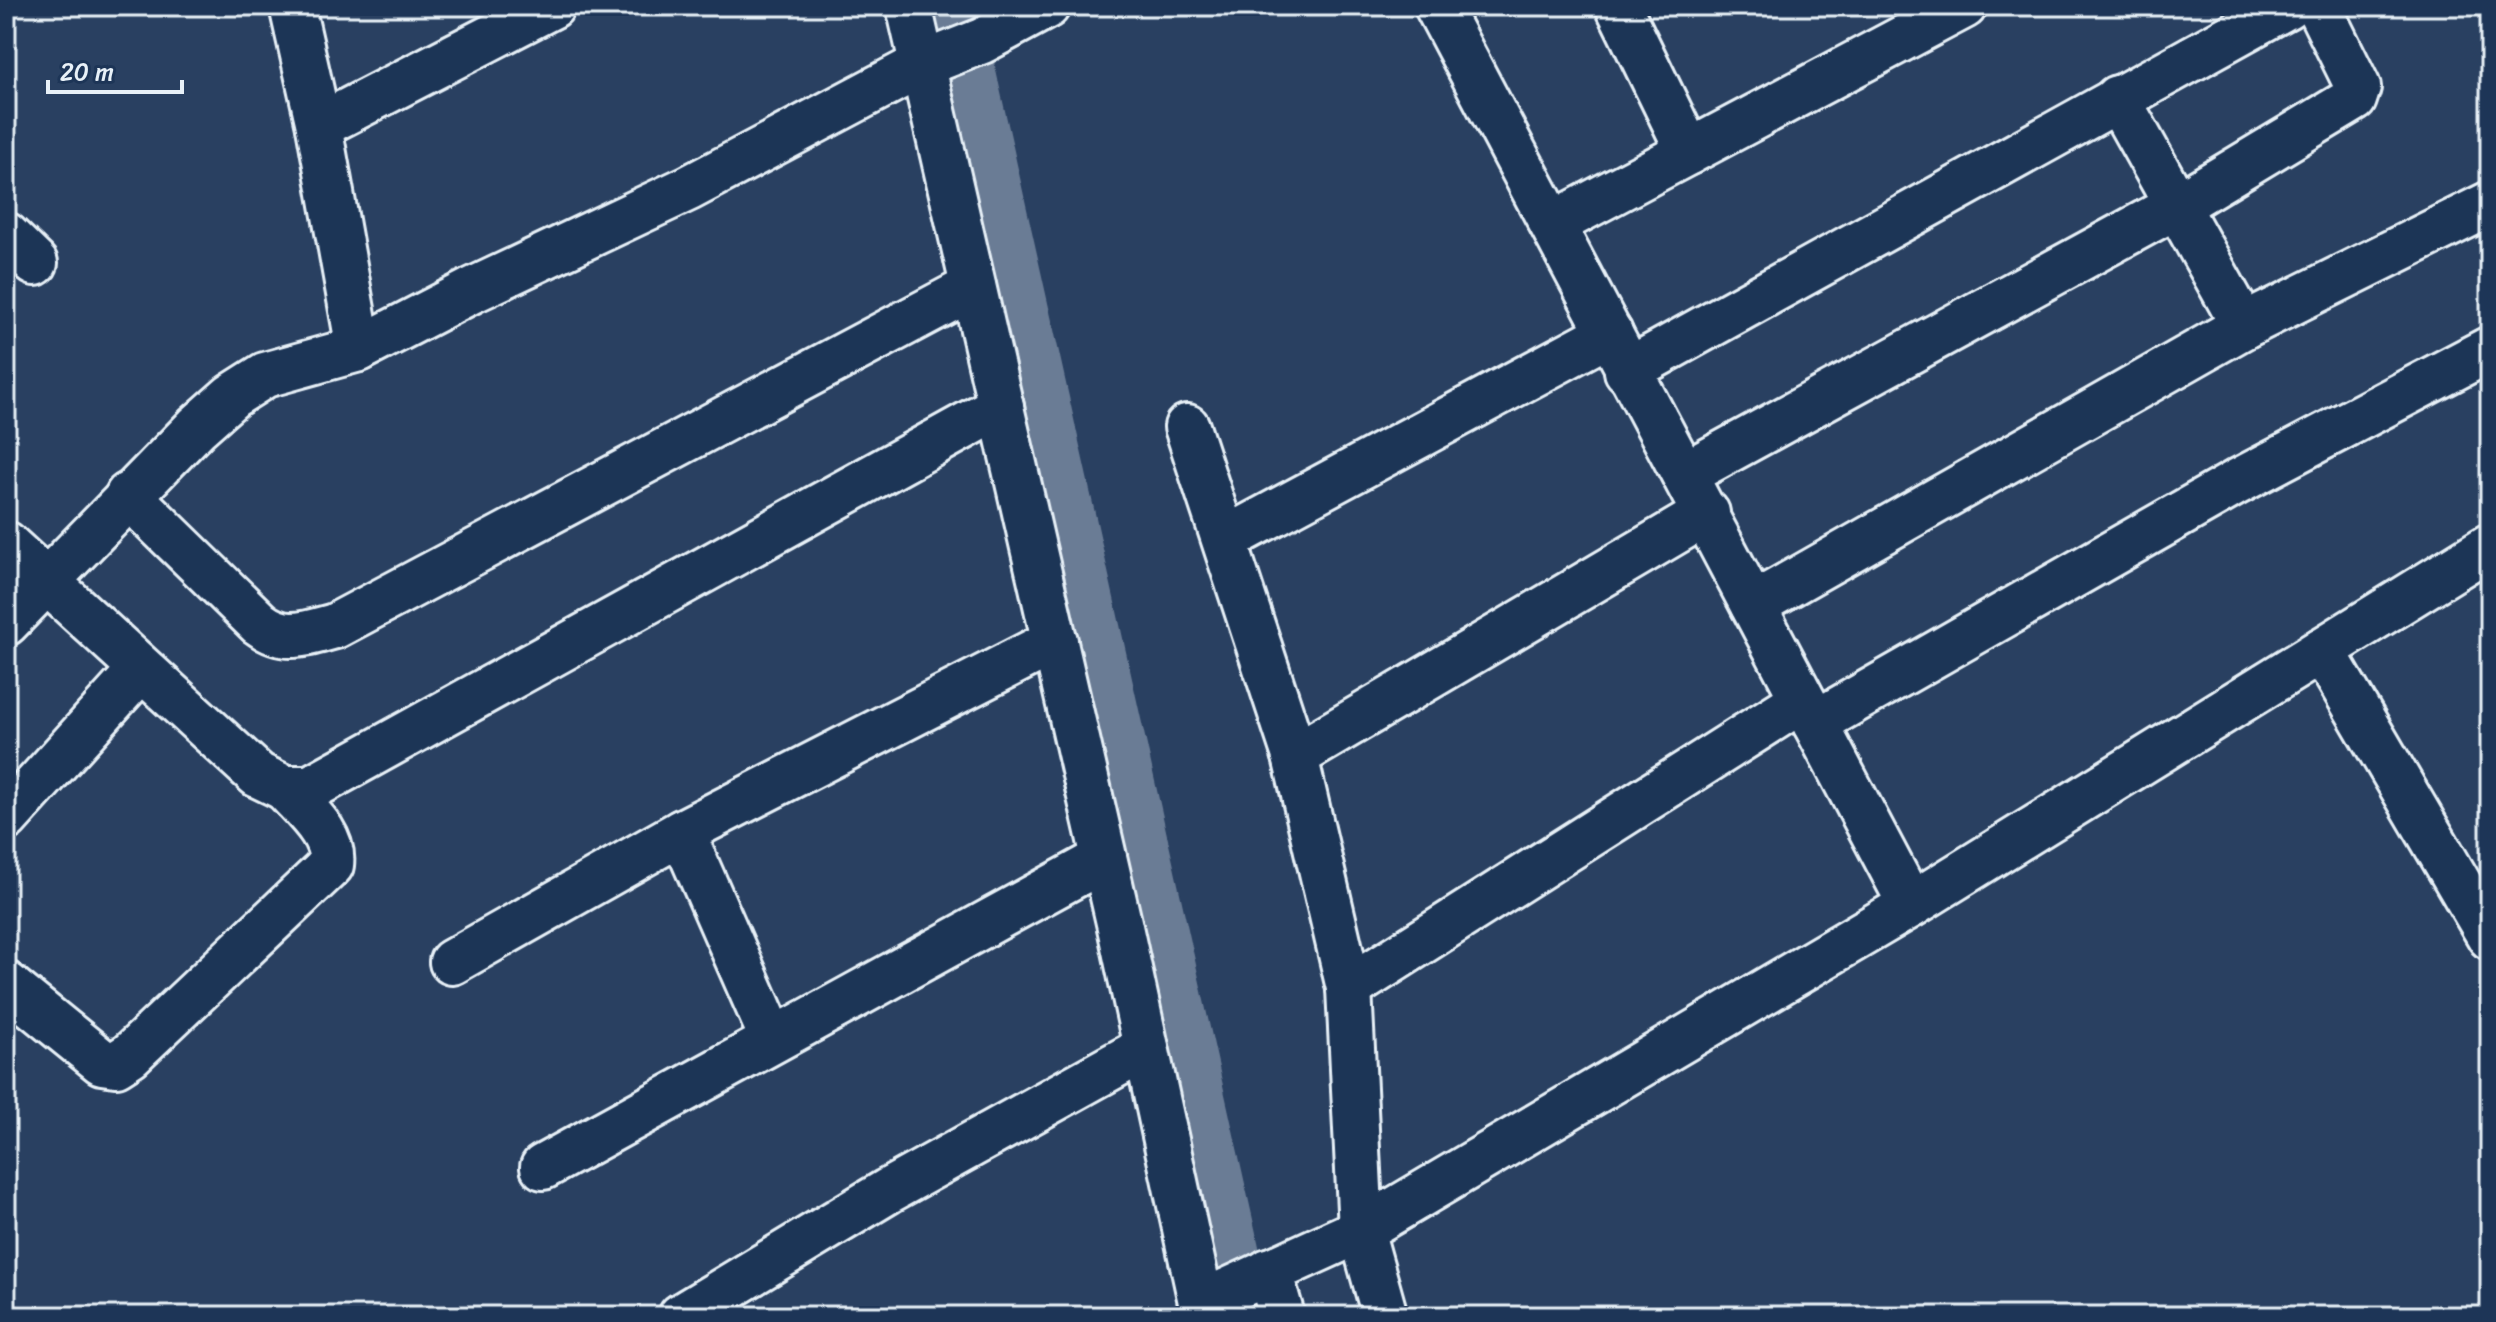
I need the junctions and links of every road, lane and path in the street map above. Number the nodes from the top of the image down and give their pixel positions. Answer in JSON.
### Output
{"nodes":[{"id":1,"x":292,"y":6,"type":"edge"},
{"id":2,"x":552,"y":6,"type":"edge"},
{"id":3,"x":909,"y":6,"type":"edge"},
{"id":4,"x":1047,"y":6,"type":"edge"},
{"id":5,"x":1437,"y":6,"type":"edge"},
{"id":6,"x":1964,"y":6,"type":"edge"},
{"id":7,"x":2287,"y":6,"type":"edge"},
{"id":8,"x":2318,"y":6,"type":"edge"},
{"id":9,"x":1620,"y":7,"type":"edge"},
{"id":10,"x":993,"y":26,"type":"edge"},
{"id":11,"x":929,"y":62,"type":"junction"},
{"id":12,"x":2117,"y":98,"type":"junction"},
{"id":13,"x":319,"y":126,"type":"junction"},
{"id":14,"x":1689,"y":152,"type":"junction"},
{"id":15,"x":2490,"y":204,"type":"edge"},
{"id":16,"x":2178,"y":205,"type":"junction"},
{"id":17,"x":1553,"y":224,"type":"junction"},
{"id":18,"x":973,"y":287,"type":"junction"},
{"id":19,"x":2244,"y":326,"type":"junction"},
{"id":20,"x":359,"y":349,"type":"junction"},
{"id":21,"x":2490,"y":349,"type":"edge"},
{"id":22,"x":1619,"y":352,"type":"junction"},
{"id":23,"x":1001,"y":406,"type":"junction"},
{"id":24,"x":1187,"y":427,"type":"dead end"},
{"id":25,"x":1685,"y":474,"type":"junction"},
{"id":26,"x":128,"y":495,"type":"junction"},
{"id":27,"x":1707,"y":513,"type":"junction"},
{"id":28,"x":1226,"y":539,"type":"junction"},
{"id":29,"x":6,"y":544,"type":"edge"},
{"id":30,"x":2490,"y":546,"type":"edge"},
{"id":31,"x":43,"y":581,"type":"junction"},
{"id":32,"x":1753,"y":605,"type":"junction"},
{"id":33,"x":6,"y":623,"type":"edge"},
{"id":34,"x":1055,"y":641,"type":"junction"},
{"id":35,"x":2322,"y":650,"type":"junction"},
{"id":36,"x":141,"y":669,"type":"junction"},
{"id":37,"x":1809,"y":711,"type":"junction"},
{"id":38,"x":1295,"y":756,"type":"junction"},
{"id":39,"x":285,"y":788,"type":"junction"},
{"id":40,"x":6,"y":818,"type":"edge"},
{"id":41,"x":682,"y":832,"type":"junction"},
{"id":42,"x":1104,"y":859,"type":"junction"},
{"id":43,"x":1911,"y":905,"type":"junction"},
{"id":44,"x":2490,"y":937,"type":"edge"},
{"id":45,"x":452,"y":962,"type":"dead end"},
{"id":46,"x":6,"y":984,"type":"edge"},
{"id":47,"x":1349,"y":988,"type":"junction"},
{"id":48,"x":773,"y":1040,"type":"junction"},
{"id":49,"x":1146,"y":1048,"type":"junction"},
{"id":50,"x":543,"y":1167,"type":"dead end"},
{"id":51,"x":1361,"y":1230,"type":"junction"},
{"id":52,"x":1269,"y":1271,"type":"junction"},
{"id":53,"x":1203,"y":1309,"type":"edge"},
{"id":54,"x":681,"y":1316,"type":"edge"},
{"id":55,"x":1282,"y":1316,"type":"edge"},
{"id":56,"x":1385,"y":1316,"type":"edge"}],
"edges":[{"from":1,"to":13,"type":"street"},
{"from":2,"to":13,"type":"street"},
{"from":3,"to":11,"type":"street"},
{"from":4,"to":10,"type":"street"},
{"from":5,"to":17,"type":"street"},
{"from":6,"to":14,"type":"street"},
{"from":7,"to":12,"type":"street"},
{"from":8,"to":16,"type":"street"},
{"from":9,"to":14,"type":"street"},
{"from":10,"to":11,"type":"street"},
{"from":11,"to":18,"type":"street"},
{"from":11,"to":20,"type":"street"},
{"from":12,"to":16,"type":"street"},
{"from":12,"to":22,"type":"street"},
{"from":13,"to":20,"type":"street"},
{"from":14,"to":17,"type":"street"},
{"from":15,"to":19,"type":"street"},
{"from":16,"to":19,"type":"street"},
{"from":16,"to":25,"type":"street"},
{"from":17,"to":22,"type":"street"},
{"from":18,"to":23,"type":"street"},
{"from":18,"to":26,"type":"street"},
{"from":19,"to":32,"type":"street"},
{"from":20,"to":26,"type":"street"},
{"from":21,"to":37,"type":"street"},
{"from":22,"to":25,"type":"street"},
{"from":22,"to":28,"type":"street"},
{"from":23,"to":34,"type":"street"},
{"from":23,"to":39,"type":"street"},
{"from":24,"to":28,"type":"street"},
{"from":25,"to":27,"type":"street"},
{"from":26,"to":31,"type":"street"},
{"from":27,"to":32,"type":"street"},
{"from":27,"to":38,"type":"street"},
{"from":28,"to":38,"type":"street"},
{"from":29,"to":31,"type":"street"},
{"from":30,"to":35,"type":"street"},
{"from":31,"to":33,"type":"street"},
{"from":31,"to":36,"type":"street"},
{"from":32,"to":37,"type":"street"},
{"from":34,"to":41,"type":"street"},
{"from":34,"to":42,"type":"street"},
{"from":35,"to":43,"type":"street"},
{"from":35,"to":44,"type":"street"},
{"from":36,"to":39,"type":"street"},
{"from":36,"to":40,"type":"street"},
{"from":37,"to":43,"type":"street"},
{"from":37,"to":47,"type":"street"},
{"from":38,"to":47,"type":"street"},
{"from":39,"to":46,"type":"street"},
{"from":41,"to":45,"type":"street"},
{"from":41,"to":48,"type":"street"},
{"from":42,"to":48,"type":"street"},
{"from":42,"to":49,"type":"street"},
{"from":43,"to":51,"type":"street"},
{"from":47,"to":51,"type":"street"},
{"from":48,"to":50,"type":"street"},
{"from":49,"to":53,"type":"street"},
{"from":49,"to":54,"type":"street"},
{"from":51,"to":52,"type":"street"},
{"from":51,"to":56,"type":"street"},
{"from":52,"to":53,"type":"street"},
{"from":52,"to":55,"type":"street"}]}
